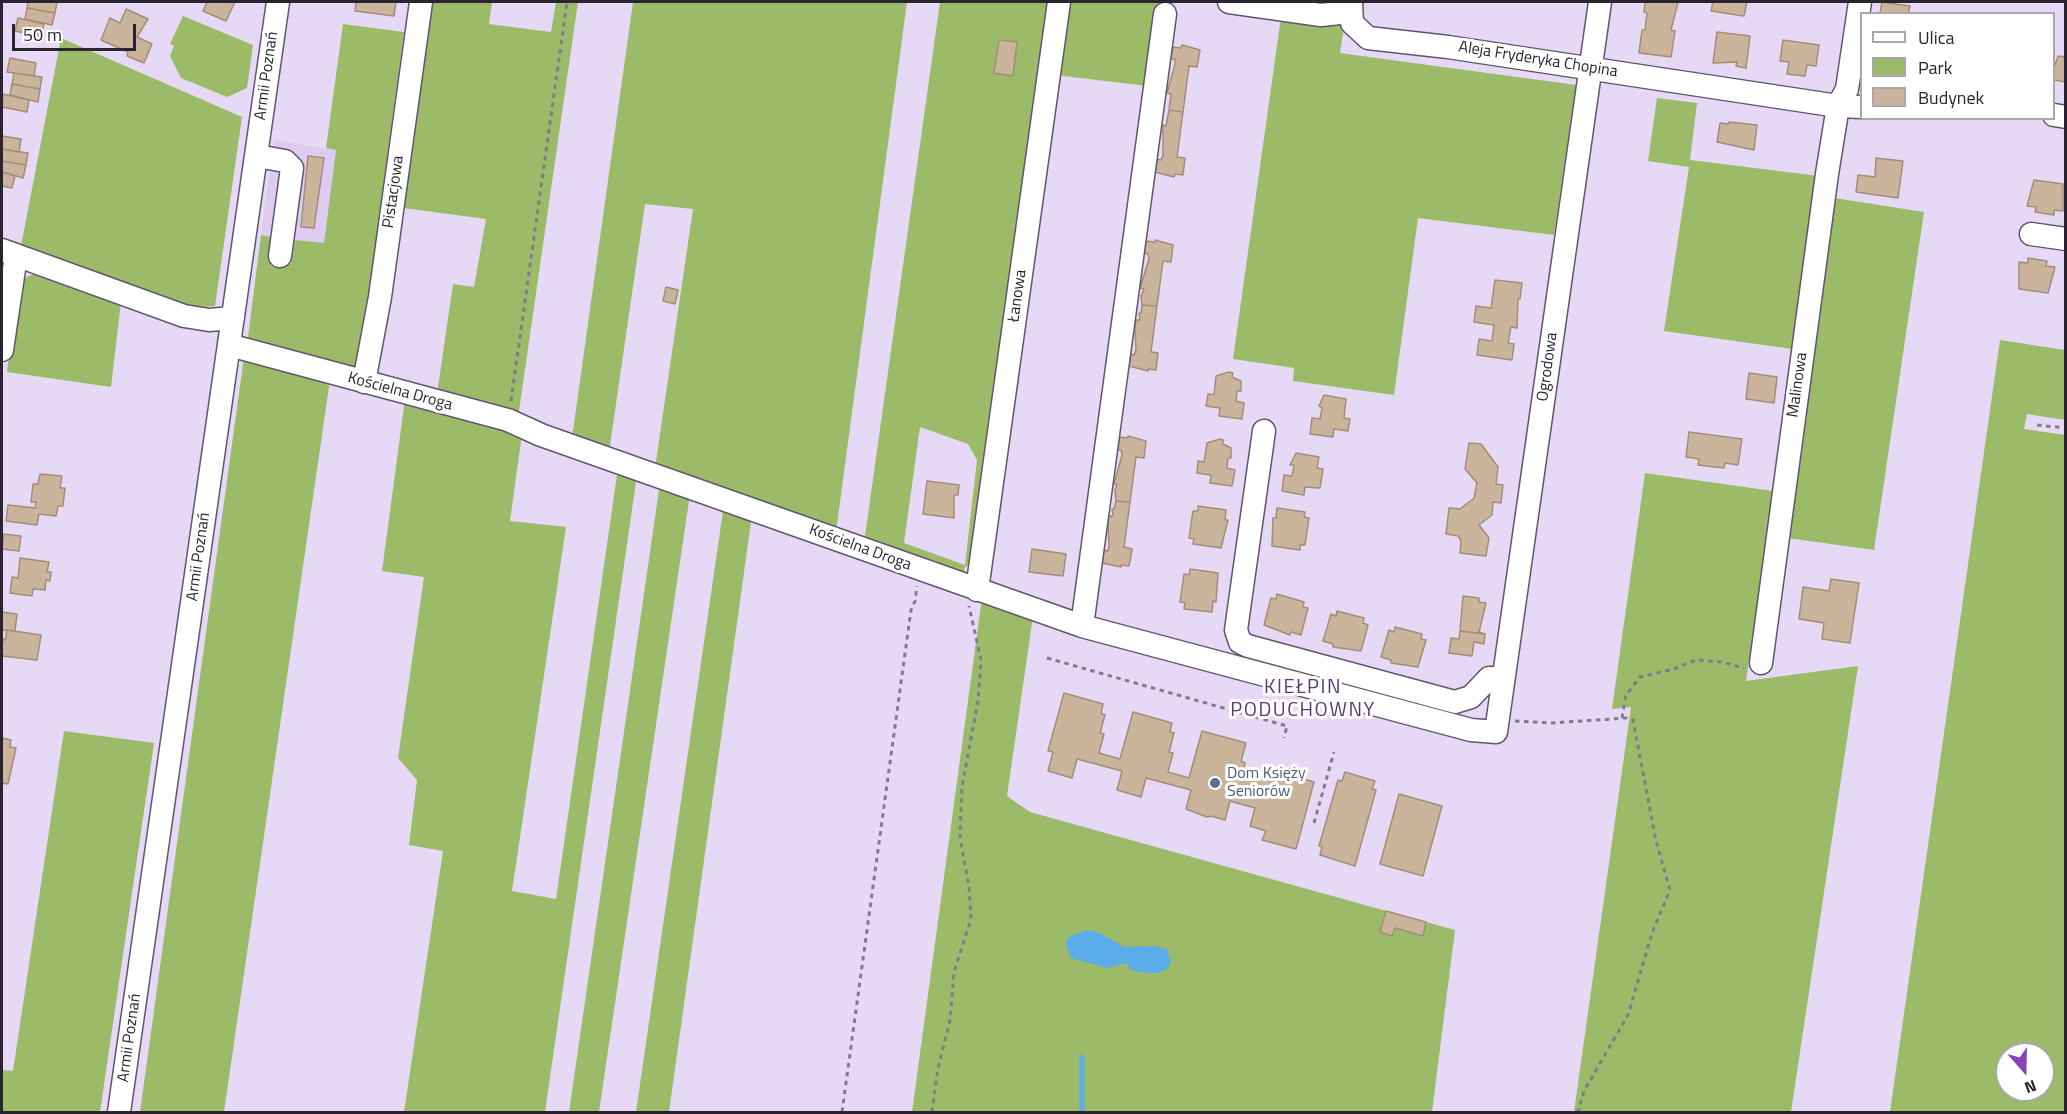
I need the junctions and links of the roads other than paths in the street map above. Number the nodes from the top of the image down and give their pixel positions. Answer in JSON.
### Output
{"nodes":[{"id":1,"x":278,"y":2,"type":"edge"},
{"id":2,"x":421,"y":2,"type":"edge"},
{"id":3,"x":1059,"y":2,"type":"edge"},
{"id":4,"x":1229,"y":2,"type":"edge"},
{"id":5,"x":1600,"y":2,"type":"edge"},
{"id":6,"x":1860,"y":2,"type":"edge"},
{"id":7,"x":1350,"y":7,"type":"edge"},
{"id":8,"x":1165,"y":14,"type":"dead end"},
{"id":9,"x":1591,"y":68,"type":"junction"},
{"id":10,"x":1839,"y":106,"type":"junction"},
{"id":11,"x":1860,"y":107,"type":"edge"},
{"id":12,"x":256,"y":156,"type":"junction"},
{"id":13,"x":247,"y":225,"type":"junction"},
{"id":14,"x":284,"y":230,"type":"junction"},
{"id":15,"x":2031,"y":234,"type":"dead end"},
{"id":16,"x":2066,"y":239,"type":"edge"},
{"id":17,"x":9,"y":253,"type":"edge"},
{"id":18,"x":280,"y":256,"type":"dead end"},
{"id":19,"x":233,"y":318,"type":"junction"},
{"id":20,"x":230,"y":345,"type":"junction"},
{"id":21,"x":2,"y":350,"type":"edge"},
{"id":22,"x":364,"y":382,"type":"junction"},
{"id":23,"x":1264,"y":431,"type":"dead end"},
{"id":24,"x":972,"y":588,"type":"junction"},
{"id":25,"x":1082,"y":626,"type":"junction"},
{"id":26,"x":1761,"y":663,"type":"road end"},
{"id":27,"x":1503,"y":678,"type":"junction"},
{"id":28,"x":1497,"y":725,"type":"joint"},
{"id":29,"x":119,"y":1113,"type":"edge"}],
"edges":[{"from":1,"to":12,"type":"street","name":"Armii Poznań"},
{"from":2,"to":22,"type":"street","name":"Pistacjowa"},
{"from":3,"to":24,"type":"street","name":"Łanowa"},
{"from":4,"to":7,"type":"street","name":"Aleja Fryderyka Chopina"},
{"from":5,"to":9,"type":"street","name":"Ogrodowa"},
{"from":6,"to":10,"type":"street","name":"Malinowa"},
{"from":7,"to":9,"type":"street","name":"Aleja Fryderyka Chopina"},
{"from":8,"to":25,"type":"street"},
{"from":9,"to":10,"type":"street","name":"Aleja Fryderyka Chopina"},
{"from":9,"to":27,"type":"street","name":"Ogrodowa"},
{"from":10,"to":11,"type":"street","name":"Aleja Fryderyka Chopina"},
{"from":10,"to":26,"type":"street","name":"Malinowa"},
{"from":12,"to":13,"type":"street","name":"Armii Poznań"},
{"from":12,"to":14,"type":"street"},
{"from":13,"to":14,"type":"street"},
{"from":13,"to":19,"type":"street","name":"Armii Poznań"},
{"from":14,"to":18,"type":"street"},
{"from":15,"to":16,"type":"street"},
{"from":17,"to":19,"type":"street"},
{"from":17,"to":21,"type":"street"},
{"from":19,"to":20,"type":"street","name":"Armii Poznań"},
{"from":20,"to":22,"type":"street","name":"Kościelna Droga"},
{"from":20,"to":29,"type":"street","name":"Armii Poznań"},
{"from":22,"to":24,"type":"street","name":"Kościelna Droga"},
{"from":23,"to":27,"type":"street"},
{"from":24,"to":25,"type":"street","name":"Kościelna Droga"},
{"from":25,"to":28,"type":"street","name":"Kościelna Droga"},
{"from":27,"to":28,"type":"street","name":"Ogrodowa"}]}
